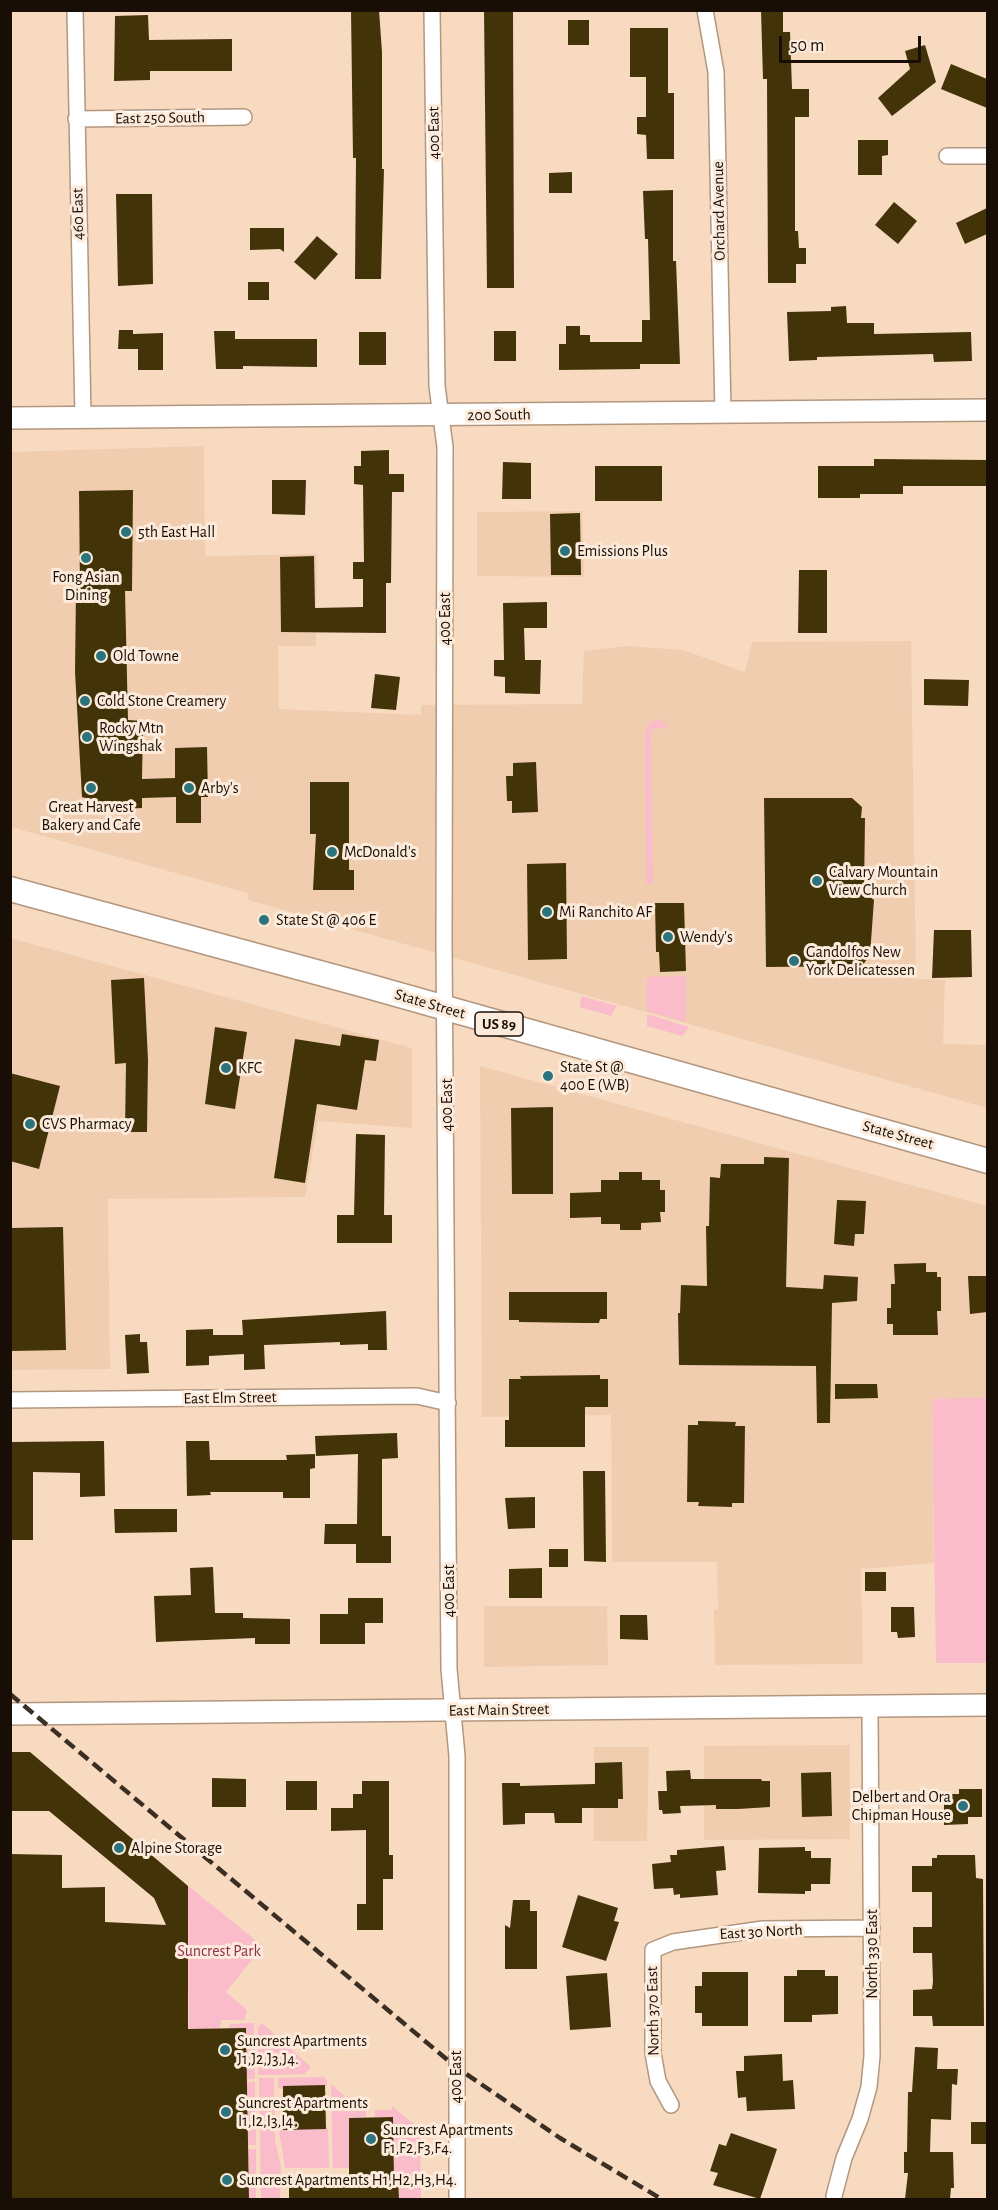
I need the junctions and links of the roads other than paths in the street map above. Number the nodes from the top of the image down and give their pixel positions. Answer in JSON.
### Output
{"nodes":[{"id":1,"x":75,"y":10,"type":"edge"},
{"id":2,"x":432,"y":10,"type":"edge"},
{"id":3,"x":705,"y":10,"type":"edge"},
{"id":4,"x":244,"y":117,"type":"dead end"},
{"id":5,"x":76,"y":119,"type":"junction"},
{"id":6,"x":947,"y":156,"type":"dead end"},
{"id":7,"x":987,"y":156,"type":"edge"},
{"id":8,"x":987,"y":410,"type":"edge"},
{"id":9,"x":723,"y":412,"type":"junction"},
{"id":10,"x":441,"y":415,"type":"junction"},
{"id":11,"x":83,"y":417,"type":"junction"},
{"id":12,"x":10,"y":418,"type":"edge"},
{"id":13,"x":10,"y":889,"type":"edge"},
{"id":14,"x":446,"y":1009,"type":"junction"},
{"id":15,"x":987,"y":1161,"type":"edge"},
{"id":16,"x":10,"y":1400,"type":"edge"},
{"id":17,"x":448,"y":1402,"type":"junction"},
{"id":18,"x":987,"y":1705,"type":"edge"},
{"id":19,"x":870,"y":1706,"type":"junction"},
{"id":20,"x":453,"y":1710,"type":"junction"},
{"id":21,"x":10,"y":1713,"type":"edge"},
{"id":22,"x":872,"y":1928,"type":"junction"},
{"id":23,"x":653,"y":1950,"type":"joint"},
{"id":24,"x":670,"y":2105,"type":"dead end"},
{"id":25,"x":834,"y":2196,"type":"dead end"},
{"id":26,"x":457,"y":2199,"type":"edge"}],
"edges":[{"from":1,"to":5,"type":"street","name":"460 East"},
{"from":2,"to":10,"type":"street","name":"400 East"},
{"from":3,"to":9,"type":"street","name":"Orchard Avenue"},
{"from":4,"to":5,"type":"street","name":"East 250 South"},
{"from":5,"to":11,"type":"street","name":"460 East"},
{"from":6,"to":7,"type":"street"},
{"from":8,"to":9,"type":"street","name":"200 South"},
{"from":9,"to":10,"type":"street","name":"200 South"},
{"from":10,"to":11,"type":"street","name":"200 South"},
{"from":10,"to":14,"type":"street","name":"400 East"},
{"from":11,"to":12,"type":"street","name":"200 South"},
{"from":13,"to":14,"type":"main road","name":"State Street","number":"US 89"},
{"from":14,"to":15,"type":"main road","name":"State Street","number":"US 89"},
{"from":14,"to":17,"type":"street","name":"400 East"},
{"from":16,"to":17,"type":"street","name":"East Elm Street"},
{"from":17,"to":20,"type":"street","name":"400 East"},
{"from":18,"to":19,"type":"street","name":"East Main Street"},
{"from":19,"to":20,"type":"street","name":"East Main Street"},
{"from":19,"to":22,"type":"street","name":"North 330 East"},
{"from":20,"to":21,"type":"street","name":"East Main Street"},
{"from":20,"to":26,"type":"street","name":"400 East"},
{"from":22,"to":23,"type":"street","name":"East 30 North"},
{"from":22,"to":25,"type":"street","name":"North 330 East"},
{"from":23,"to":24,"type":"street","name":"North 370 East"}]}
